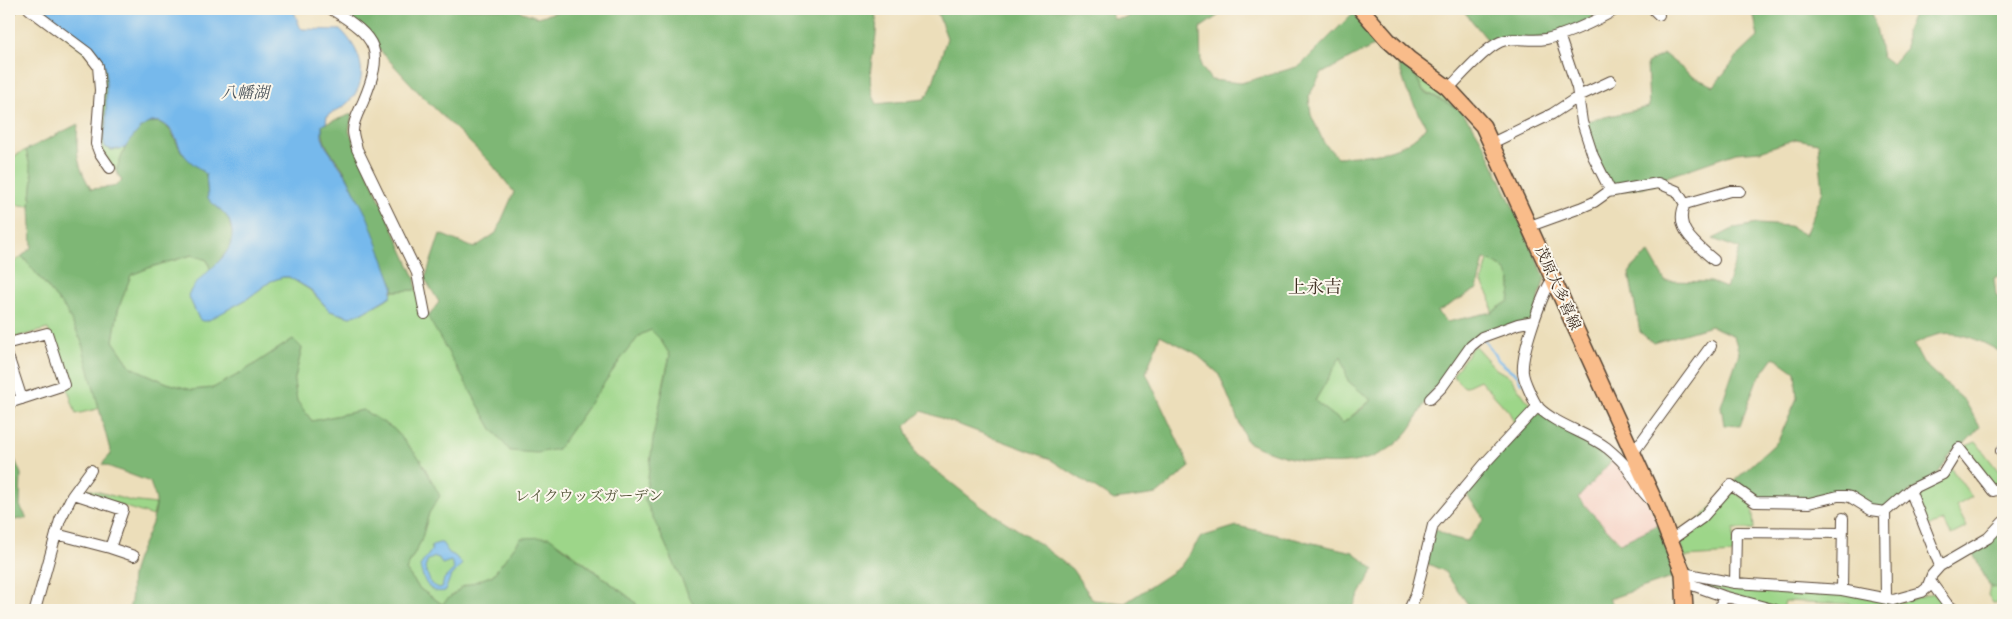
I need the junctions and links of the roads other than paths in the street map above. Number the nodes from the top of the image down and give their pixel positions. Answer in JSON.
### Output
{"nodes":[{"id":1,"x":29,"y":9,"type":"edge"},
{"id":2,"x":332,"y":9,"type":"edge"},
{"id":3,"x":1361,"y":9,"type":"edge"},
{"id":4,"x":1617,"y":9,"type":"edge"},
{"id":5,"x":1558,"y":35,"type":"junction"},
{"id":6,"x":1611,"y":81,"type":"dead end"},
{"id":7,"x":1448,"y":88,"type":"junction"},
{"id":8,"x":1578,"y":98,"type":"junction"},
{"id":9,"x":1492,"y":143,"type":"junction"},
{"id":10,"x":110,"y":168,"type":"dead end"},
{"id":11,"x":1740,"y":191,"type":"dead end"},
{"id":12,"x":1608,"y":192,"type":"junction"},
{"id":13,"x":1685,"y":204,"type":"junction"},
{"id":14,"x":1530,"y":226,"type":"junction"},
{"id":15,"x":1714,"y":260,"type":"dead end"},
{"id":16,"x":1553,"y":278,"type":"junction"},
{"id":17,"x":425,"y":314,"type":"dead end"},
{"id":18,"x":1534,"y":321,"type":"junction"},
{"id":19,"x":9,"y":343,"type":"edge"},
{"id":20,"x":1711,"y":346,"type":"dead end"},
{"id":21,"x":9,"y":359,"type":"edge"},
{"id":22,"x":22,"y":399,"type":"junction"},
{"id":23,"x":1430,"y":399,"type":"dead end"},
{"id":24,"x":9,"y":403,"type":"edge"},
{"id":25,"x":1538,"y":406,"type":"junction"},
{"id":26,"x":1633,"y":453,"type":"junction"},
{"id":27,"x":91,"y":470,"type":"dead end"},
{"id":28,"x":2003,"y":488,"type":"edge"},
{"id":29,"x":1910,"y":490,"type":"junction"},
{"id":30,"x":74,"y":494,"type":"junction"},
{"id":31,"x":1656,"y":504,"type":"junction"},
{"id":32,"x":1885,"y":512,"type":"junction"},
{"id":33,"x":1842,"y":518,"type":"dead end"},
{"id":34,"x":2003,"y":522,"type":"edge"},
{"id":35,"x":56,"y":534,"type":"junction"},
{"id":36,"x":1842,"y":534,"type":"junction"},
{"id":37,"x":1671,"y":540,"type":"junction"},
{"id":38,"x":110,"y":548,"type":"junction"},
{"id":39,"x":134,"y":556,"type":"dead end"},
{"id":40,"x":1940,"y":566,"type":"junction"},
{"id":41,"x":1684,"y":578,"type":"junction"},
{"id":42,"x":1930,"y":581,"type":"junction"},
{"id":43,"x":1735,"y":583,"type":"junction"},
{"id":44,"x":1842,"y":590,"type":"junction"},
{"id":45,"x":1723,"y":596,"type":"junction"},
{"id":46,"x":1886,"y":598,"type":"junction"},
{"id":47,"x":35,"y":610,"type":"edge"},
{"id":48,"x":1408,"y":610,"type":"edge"},
{"id":49,"x":1686,"y":610,"type":"edge"},
{"id":50,"x":1720,"y":610,"type":"edge"},
{"id":51,"x":1776,"y":610,"type":"edge"},
{"id":52,"x":1955,"y":610,"type":"edge"}],
"edges":[{"from":1,"to":10,"type":"street"},
{"from":2,"to":17,"type":"street"},
{"from":3,"to":7,"type":"main road","name":"茂原大多喜線"},
{"from":4,"to":5,"type":"street"},
{"from":5,"to":7,"type":"street"},
{"from":5,"to":8,"type":"street"},
{"from":6,"to":8,"type":"street"},
{"from":7,"to":9,"type":"main road","name":"茂原大多喜線"},
{"from":8,"to":9,"type":"street"},
{"from":8,"to":12,"type":"street"},
{"from":9,"to":14,"type":"main road","name":"茂原大多喜線"},
{"from":11,"to":13,"type":"street"},
{"from":12,"to":13,"type":"street"},
{"from":12,"to":14,"type":"street"},
{"from":13,"to":15,"type":"street"},
{"from":14,"to":16,"type":"main road","name":"茂原大多喜線"},
{"from":16,"to":18,"type":"street"},
{"from":16,"to":26,"type":"main road","name":"茂原大多喜線"},
{"from":18,"to":23,"type":"street"},
{"from":18,"to":25,"type":"street"},
{"from":19,"to":22,"type":"street"},
{"from":20,"to":26,"type":"street"},
{"from":21,"to":22,"type":"street"},
{"from":22,"to":24,"type":"street"},
{"from":25,"to":31,"type":"street"},
{"from":25,"to":48,"type":"street"},
{"from":26,"to":31,"type":"main road","name":"茂原大多喜線"},
{"from":27,"to":30,"type":"street"},
{"from":28,"to":29,"type":"street"},
{"from":29,"to":32,"type":"street"},
{"from":29,"to":40,"type":"street"},
{"from":30,"to":35,"type":"street"},
{"from":30,"to":38,"type":"street"},
{"from":31,"to":37,"type":"main road","name":"茂原大多喜線"},
{"from":32,"to":37,"type":"street"},
{"from":32,"to":46,"type":"street"},
{"from":33,"to":36,"type":"street"},
{"from":34,"to":40,"type":"street"},
{"from":35,"to":38,"type":"street"},
{"from":35,"to":47,"type":"street"},
{"from":36,"to":43,"type":"street"},
{"from":36,"to":44,"type":"street"},
{"from":37,"to":41,"type":"main road","name":"茂原大多喜線"},
{"from":38,"to":39,"type":"street"},
{"from":40,"to":42,"type":"street"},
{"from":41,"to":43,"type":"street"},
{"from":41,"to":45,"type":"street"},
{"from":41,"to":49,"type":"main road","name":"茂原大多喜線"},
{"from":42,"to":46,"type":"street"},
{"from":42,"to":52,"type":"street"},
{"from":43,"to":44,"type":"street"},
{"from":44,"to":46,"type":"street"},
{"from":45,"to":50,"type":"street"},
{"from":45,"to":51,"type":"street"}]}
